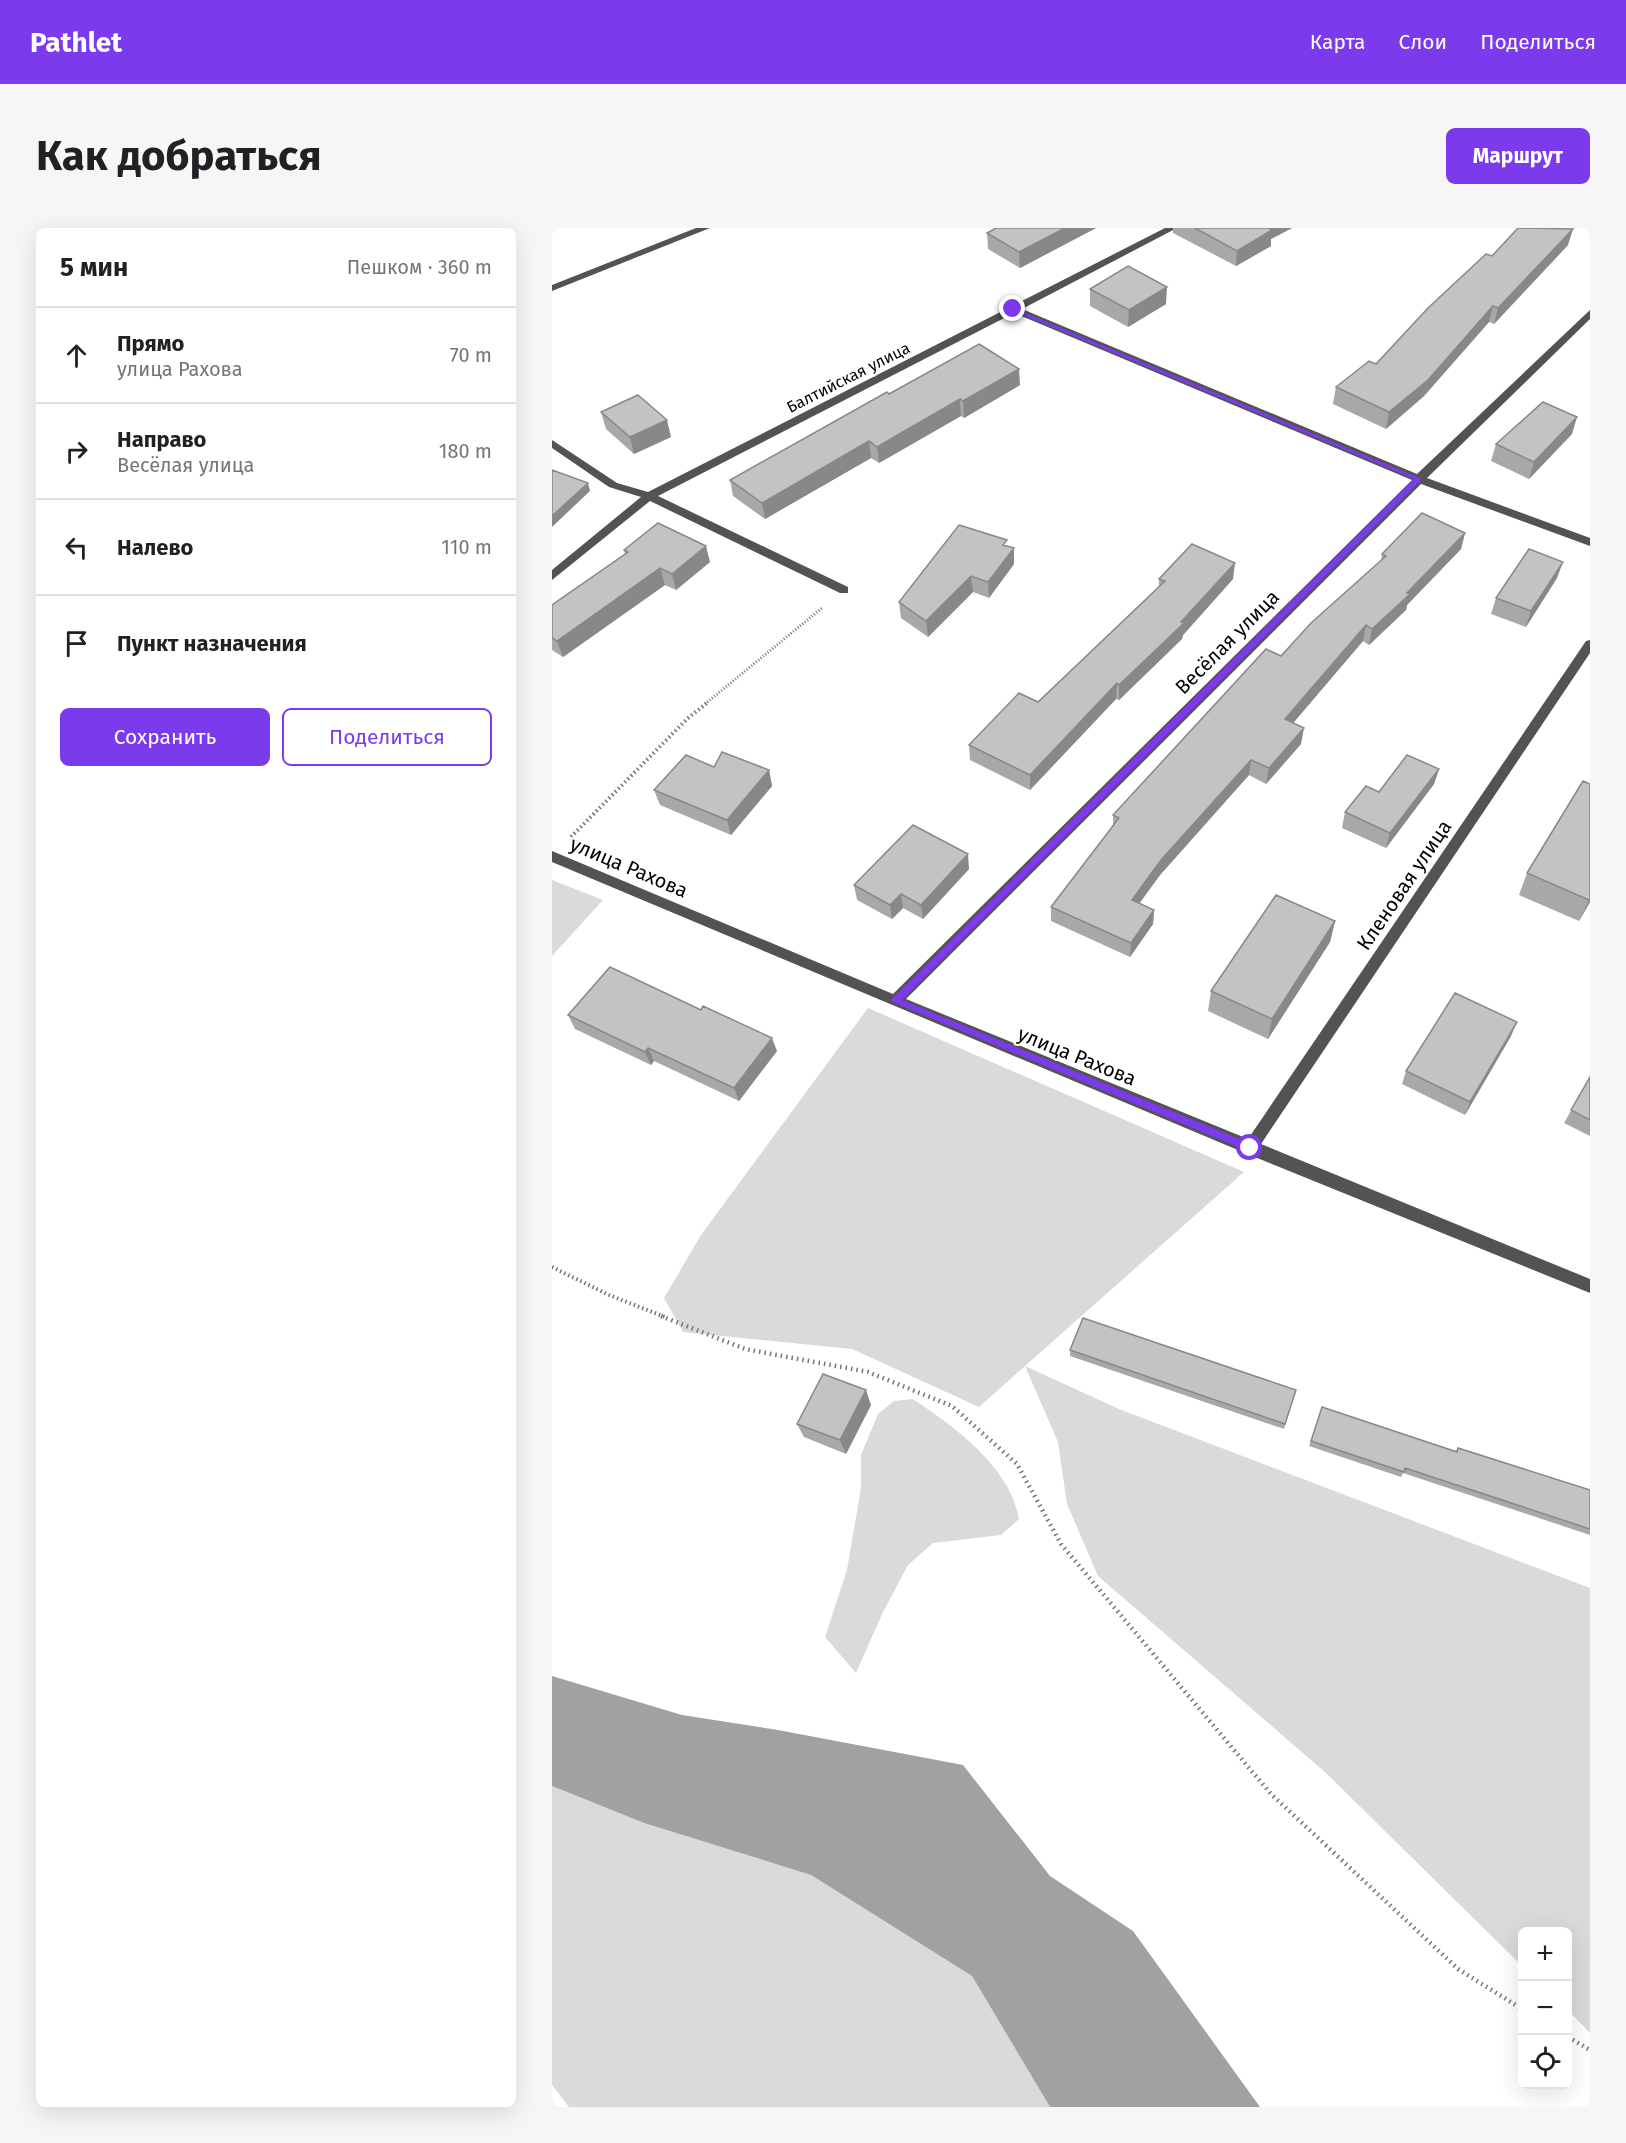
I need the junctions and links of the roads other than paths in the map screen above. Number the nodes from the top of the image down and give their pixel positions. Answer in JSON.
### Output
{"nodes":[{"id":1,"x":705,"y":228,"type":"edge"},
{"id":2,"x":1173,"y":228,"type":"edge"},
{"id":3,"x":552,"y":288,"type":"edge"},
{"id":4,"x":1013,"y":309,"type":"junction"},
{"id":5,"x":1590,"y":314,"type":"edge"},
{"id":6,"x":552,"y":443,"type":"edge"},
{"id":7,"x":1419,"y":479,"type":"junction"},
{"id":8,"x":649,"y":496,"type":"junction"},
{"id":9,"x":1590,"y":542,"type":"edge"},
{"id":10,"x":552,"y":576,"type":"edge"},
{"id":11,"x":844,"y":590,"type":"road end"},
{"id":12,"x":1590,"y":644,"type":"edge"},
{"id":13,"x":552,"y":856,"type":"edge"},
{"id":14,"x":895,"y":1001,"type":"junction"},
{"id":15,"x":1250,"y":1148,"type":"junction"},
{"id":16,"x":1590,"y":1286,"type":"edge"}],
"edges":[{"from":1,"to":3,"type":"street"},
{"from":2,"to":4,"type":"street","name":"Балтийская улица"},
{"from":4,"to":7,"type":"street"},
{"from":4,"to":8,"type":"street","name":"Балтийская улица"},
{"from":5,"to":7,"type":"street","name":"Весёлая улица"},
{"from":6,"to":8,"type":"street"},
{"from":7,"to":9,"type":"street"},
{"from":7,"to":14,"type":"street","name":"Весёлая улица"},
{"from":8,"to":10,"type":"street","name":"Балтийская улица"},
{"from":8,"to":11,"type":"street"},
{"from":12,"to":15,"type":"street","name":"Кленовая улица"},
{"from":13,"to":14,"type":"street","name":"улица Рахова"},
{"from":14,"to":15,"type":"street","name":"улица Рахова"},
{"from":15,"to":16,"type":"street","name":"улица Рахова"}]}
